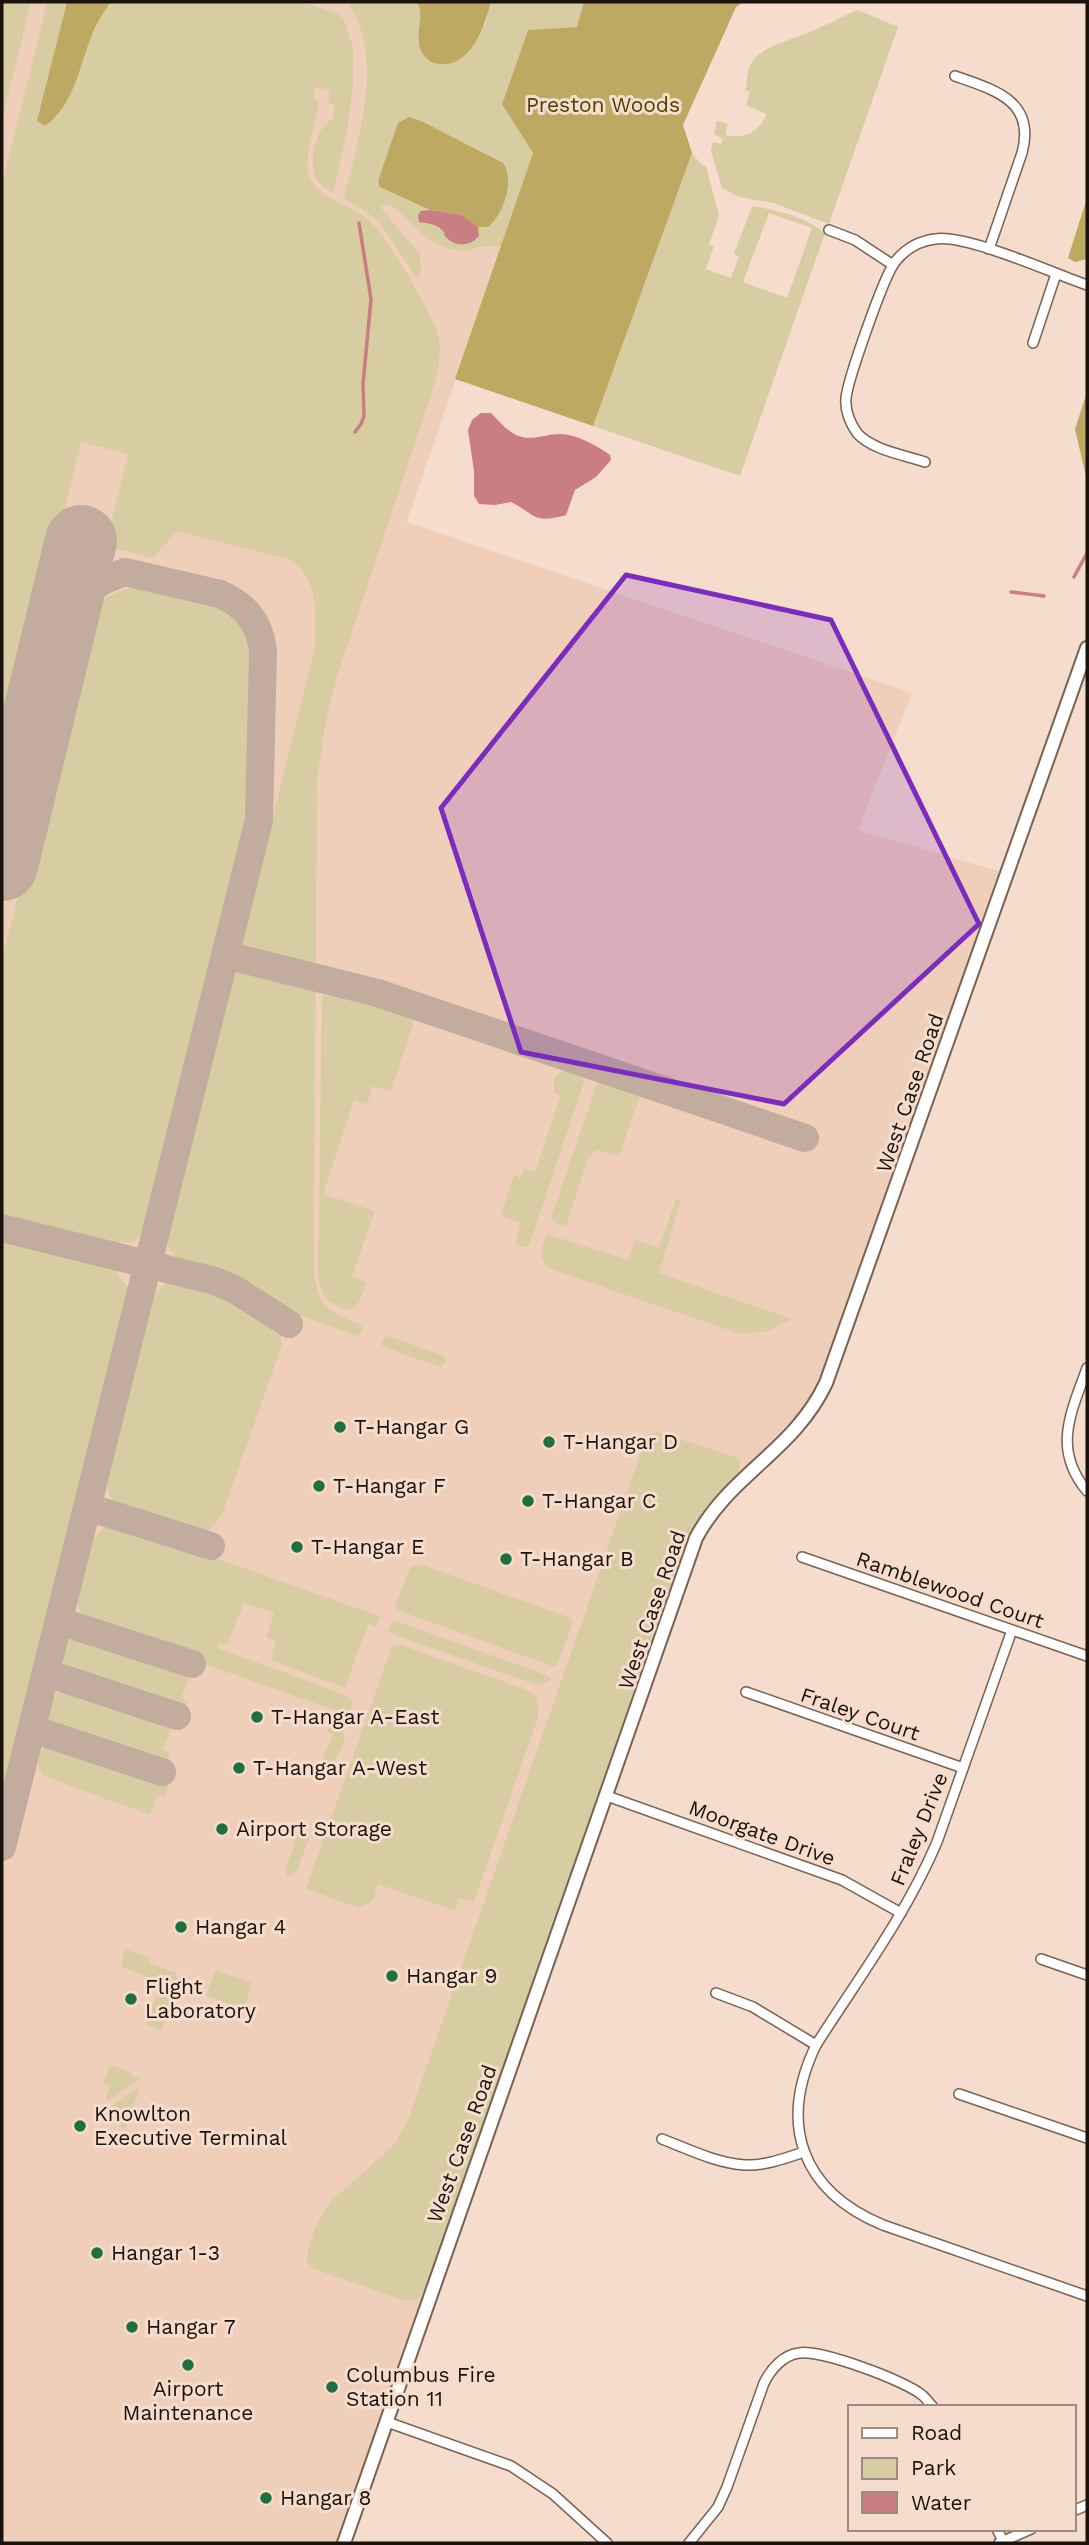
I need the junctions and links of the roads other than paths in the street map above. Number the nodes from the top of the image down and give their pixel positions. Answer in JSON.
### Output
{"nodes":[{"id":1,"x":955,"y":76,"type":"dead end"},
{"id":2,"x":830,"y":230,"type":"dead end"},
{"id":3,"x":989,"y":249,"type":"junction"},
{"id":4,"x":893,"y":265,"type":"junction"},
{"id":5,"x":1056,"y":274,"type":"junction"},
{"id":6,"x":1087,"y":285,"type":"edge"},
{"id":7,"x":1033,"y":344,"type":"dead end"},
{"id":8,"x":925,"y":463,"type":"dead end"},
{"id":9,"x":1087,"y":648,"type":"edge"},
{"id":10,"x":1087,"y":1368,"type":"edge"},
{"id":11,"x":1087,"y":1491,"type":"edge"},
{"id":12,"x":802,"y":1557,"type":"dead end"},
{"id":13,"x":1012,"y":1630,"type":"junction"},
{"id":14,"x":1087,"y":1656,"type":"edge"},
{"id":15,"x":746,"y":1692,"type":"dead end"},
{"id":16,"x":963,"y":1768,"type":"junction"},
{"id":17,"x":607,"y":1796,"type":"junction"},
{"id":18,"x":901,"y":1913,"type":"junction"},
{"id":19,"x":1041,"y":1959,"type":"dead end"},
{"id":20,"x":1087,"y":1975,"type":"edge"},
{"id":21,"x":716,"y":1993,"type":"dead end"},
{"id":22,"x":816,"y":2045,"type":"junction"},
{"id":23,"x":959,"y":2094,"type":"dead end"},
{"id":24,"x":1087,"y":2138,"type":"edge"},
{"id":25,"x":662,"y":2139,"type":"dead end"},
{"id":26,"x":804,"y":2152,"type":"junction"},
{"id":27,"x":1087,"y":2296,"type":"edge"},
{"id":28,"x":931,"y":2405,"type":"edge"},
{"id":29,"x":387,"y":2422,"type":"junction"},
{"id":30,"x":1026,"y":2531,"type":"edge"},
{"id":31,"x":1001,"y":2542,"type":"edge"},
{"id":32,"x":344,"y":2543,"type":"edge"},
{"id":33,"x":607,"y":2543,"type":"edge"},
{"id":34,"x":689,"y":2543,"type":"edge"}],
"edges":[{"from":1,"to":3,"type":"street"},
{"from":2,"to":4,"type":"street"},
{"from":3,"to":4,"type":"street"},
{"from":3,"to":5,"type":"street"},
{"from":4,"to":8,"type":"street"},
{"from":5,"to":6,"type":"street"},
{"from":5,"to":7,"type":"street"},
{"from":9,"to":17,"type":"main road","name":"West Case Road"},
{"from":10,"to":11,"type":"street"},
{"from":12,"to":13,"type":"street","name":"Ramblewood Court"},
{"from":13,"to":14,"type":"street","name":"Ramblewood Court"},
{"from":13,"to":16,"type":"street","name":"Fraley Drive"},
{"from":15,"to":16,"type":"street","name":"Fraley Court"},
{"from":16,"to":18,"type":"street","name":"Fraley Drive"},
{"from":17,"to":18,"type":"street","name":"Moorgate Drive"},
{"from":17,"to":29,"type":"main road","name":"West Case Road"},
{"from":18,"to":22,"type":"street","name":"Fraley Drive"},
{"from":19,"to":20,"type":"street"},
{"from":21,"to":22,"type":"street"},
{"from":22,"to":26,"type":"street","name":"Fraley Drive"},
{"from":23,"to":24,"type":"street"},
{"from":25,"to":26,"type":"street"},
{"from":26,"to":27,"type":"street"},
{"from":28,"to":34,"type":"street"},
{"from":29,"to":32,"type":"main road","name":"West Case Road"},
{"from":29,"to":33,"type":"street"},
{"from":30,"to":31,"type":"street"}]}
